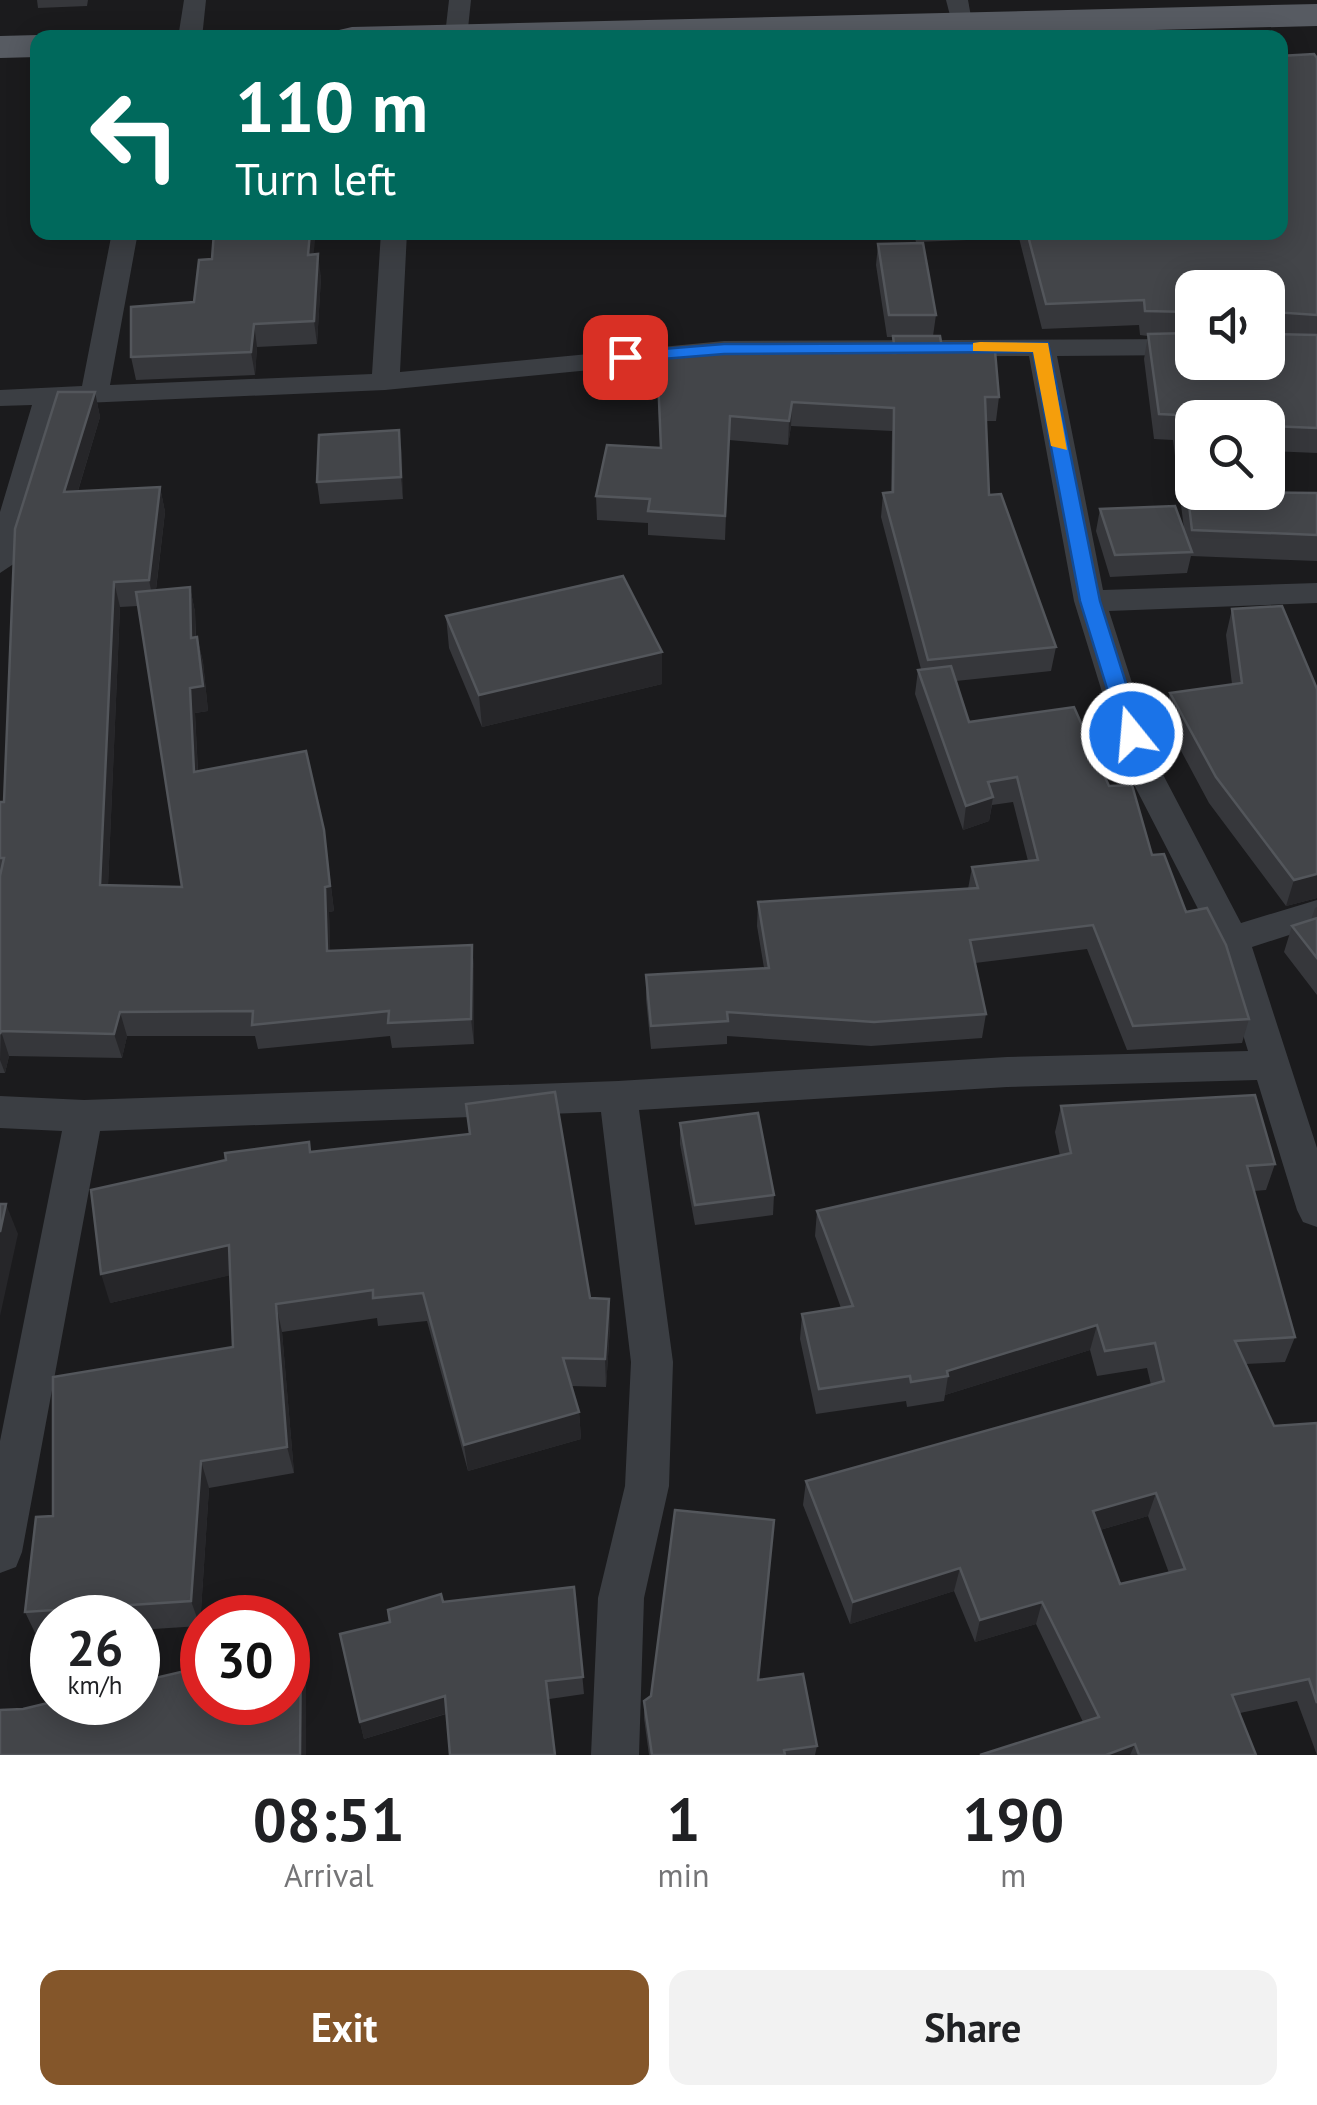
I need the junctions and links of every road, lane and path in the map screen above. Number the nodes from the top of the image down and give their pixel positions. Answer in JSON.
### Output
{"nodes":[{"id":1,"x":196,"y":0,"type":"edge"},
{"id":2,"x":959,"y":11,"type":"edge"},
{"id":3,"x":1317,"y":15,"type":"edge"},
{"id":4,"x":458,"y":17,"type":"edge"},
{"id":5,"x":1095,"y":19,"type":"edge"},
{"id":6,"x":191,"y":30,"type":"edge"},
{"id":7,"x":392,"y":30,"type":"edge"},
{"id":8,"x":1283,"y":30,"type":"edge"},
{"id":9,"x":1288,"y":30,"type":"edge"},
{"id":10,"x":1317,"y":32,"type":"edge"},
{"id":11,"x":30,"y":46,"type":"edge"},
{"id":12,"x":0,"y":47,"type":"edge"},
{"id":13,"x":30,"y":65,"type":"edge"},
{"id":14,"x":0,"y":66,"type":"edge"},
{"id":15,"x":123,"y":240,"type":"edge"},
{"id":16,"x":394,"y":240,"type":"edge"},
{"id":17,"x":1041,"y":347,"type":"junction"},
{"id":18,"x":1175,"y":348,"type":"edge"},
{"id":19,"x":386,"y":382,"type":"junction"},
{"id":20,"x":49,"y":396,"type":"junction"},
{"id":21,"x":94,"y":396,"type":"junction"},
{"id":22,"x":0,"y":398,"type":"edge"},
{"id":23,"x":0,"y":563,"type":"edge"},
{"id":24,"x":1317,"y":592,"type":"edge"},
{"id":25,"x":1090,"y":601,"type":"junction"},
{"id":26,"x":1317,"y":913,"type":"edge"},
{"id":27,"x":1232,"y":940,"type":"junction"},
{"id":28,"x":1272,"y":1065,"type":"junction"},
{"id":29,"x":618,"y":1096,"type":"junction"},
{"id":30,"x":0,"y":1112,"type":"edge"},
{"id":31,"x":84,"y":1116,"type":"junction"},
{"id":32,"x":1317,"y":1210,"type":"edge"},
{"id":33,"x":0,"y":1552,"type":"edge"},
{"id":34,"x":616,"y":1755,"type":"edge"}],
"edges":[{"from":1,"to":6,"type":"street"},
{"from":2,"to":4,"type":"main road"},
{"from":2,"to":5,"type":"main road"},
{"from":3,"to":5,"type":"main road"},
{"from":4,"to":7,"type":"main road"},
{"from":5,"to":8,"type":"main road"},
{"from":9,"to":10,"type":"main road"},
{"from":11,"to":12,"type":"main road"},
{"from":13,"to":14,"type":"main road"},
{"from":15,"to":21,"type":"street"},
{"from":16,"to":19,"type":"street"},
{"from":17,"to":18,"type":"street"},
{"from":17,"to":19,"type":"street"},
{"from":17,"to":25,"type":"street"},
{"from":19,"to":21,"type":"street"},
{"from":20,"to":21,"type":"street"},
{"from":20,"to":22,"type":"street"},
{"from":20,"to":23,"type":"street"},
{"from":24,"to":25,"type":"street"},
{"from":25,"to":27,"type":"street"},
{"from":26,"to":27,"type":"street"},
{"from":27,"to":28,"type":"street"},
{"from":28,"to":29,"type":"street"},
{"from":28,"to":32,"type":"street"},
{"from":29,"to":31,"type":"street"},
{"from":29,"to":34,"type":"street"},
{"from":30,"to":31,"type":"street"},
{"from":31,"to":33,"type":"street"}]}
